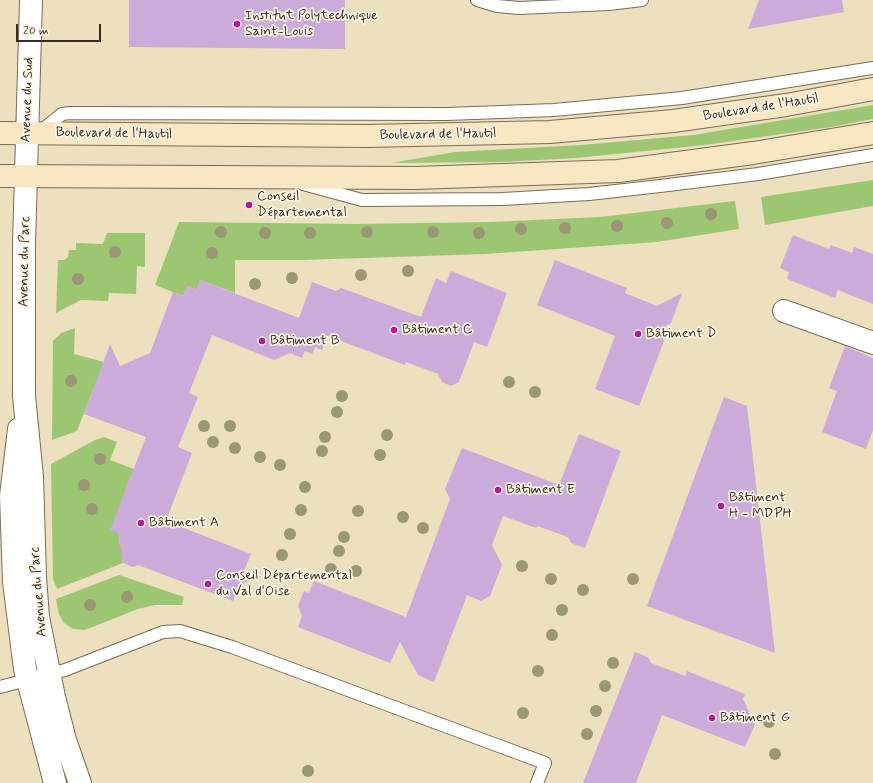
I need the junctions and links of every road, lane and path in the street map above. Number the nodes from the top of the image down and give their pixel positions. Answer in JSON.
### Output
{"nodes":[{"id":1,"x":31,"y":0,"type":"edge"},
{"id":2,"x":477,"y":0,"type":"edge"},
{"id":3,"x":642,"y":0,"type":"edge"},
{"id":4,"x":873,"y":68,"type":"edge"},
{"id":5,"x":873,"y":88,"type":"edge"},
{"id":6,"x":0,"y":133,"type":"edge"},
{"id":7,"x":33,"y":133,"type":"junction"},
{"id":8,"x":873,"y":133,"type":"edge"},
{"id":9,"x":873,"y":155,"type":"edge"},
{"id":10,"x":283,"y":178,"type":"junction"},
{"id":11,"x":11,"y":179,"type":"edge"},
{"id":12,"x":784,"y":311,"type":"dead end"},
{"id":13,"x":873,"y":343,"type":"edge"},
{"id":14,"x":24,"y":396,"type":"junction"},
{"id":15,"x":50,"y":674,"type":"junction"},
{"id":16,"x":28,"y":679,"type":"junction"},
{"id":17,"x":0,"y":687,"type":"edge"},
{"id":18,"x":55,"y":783,"type":"edge"},
{"id":19,"x":80,"y":783,"type":"edge"},
{"id":20,"x":537,"y":783,"type":"edge"}],
"edges":[{"from":1,"to":7,"type":"street","name":"Avenue du Sud"},
{"from":2,"to":3,"type":"lane"},
{"from":4,"to":7,"type":"lane"},
{"from":5,"to":7,"type":"main road","name":"Boulevard de l'Hautil"},
{"from":6,"to":7,"type":"main road","name":"Boulevard de l'Hautil"},
{"from":7,"to":11,"type":"street","name":"Avenue du Sud"},
{"from":8,"to":10,"type":"main road"},
{"from":9,"to":10,"type":"lane"},
{"from":10,"to":11,"type":"main road"},
{"from":11,"to":14,"type":"street","name":"Avenue du Parc"},
{"from":12,"to":13,"type":"street"},
{"from":14,"to":15,"type":"street","name":"Avenue du Parc"},
{"from":14,"to":16,"type":"street","name":"Avenue du Parc"},
{"from":15,"to":16,"type":"lane"},
{"from":15,"to":19,"type":"street","name":"Avenue du Parc"},
{"from":15,"to":20,"type":"lane"},
{"from":16,"to":17,"type":"lane"},
{"from":16,"to":18,"type":"street","name":"Avenue du Parc"}]}
